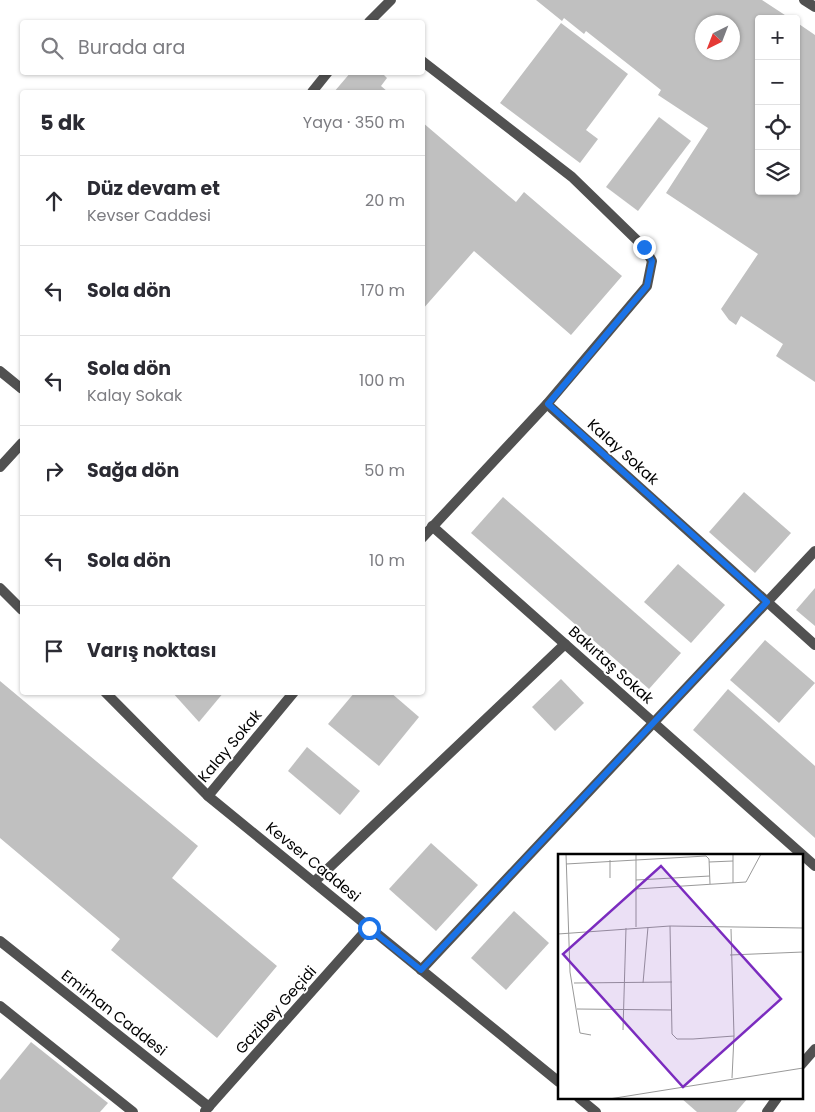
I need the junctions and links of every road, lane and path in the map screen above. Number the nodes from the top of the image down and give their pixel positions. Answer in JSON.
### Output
{"nodes":[{"id":1,"x":391,"y":0,"type":"edge"},
{"id":2,"x":804,"y":0,"type":"edge"},
{"id":3,"x":815,"y":7,"type":"edge"},
{"id":4,"x":373,"y":20,"type":"edge"},
{"id":5,"x":425,"y":63,"type":"edge"},
{"id":6,"x":326,"y":75,"type":"edge"},
{"id":7,"x":314,"y":90,"type":"edge"},
{"id":8,"x":0,"y":371,"type":"edge"},
{"id":9,"x":20,"y":388,"type":"edge"},
{"id":10,"x":548,"y":404,"type":"junction"},
{"id":11,"x":20,"y":445,"type":"edge"},
{"id":12,"x":0,"y":467,"type":"edge"},
{"id":13,"x":432,"y":526,"type":"junction"},
{"id":14,"x":425,"y":534,"type":"edge"},
{"id":15,"x":815,"y":551,"type":"edge"},
{"id":16,"x":0,"y":588,"type":"edge"},
{"id":17,"x":767,"y":602,"type":"junction"},
{"id":18,"x":20,"y":608,"type":"edge"},
{"id":19,"x":565,"y":644,"type":"junction"},
{"id":20,"x":815,"y":645,"type":"edge"},
{"id":21,"x":108,"y":695,"type":"edge"},
{"id":22,"x":292,"y":695,"type":"edge"},
{"id":23,"x":654,"y":723,"type":"junction"},
{"id":24,"x":208,"y":796,"type":"junction"},
{"id":25,"x":801,"y":854,"type":"edge"},
{"id":26,"x":802,"y":854,"type":"edge"},
{"id":27,"x":815,"y":866,"type":"edge"},
{"id":28,"x":314,"y":882,"type":"junction"},
{"id":29,"x":369,"y":928,"type":"junction"},
{"id":30,"x":0,"y":941,"type":"edge"},
{"id":31,"x":421,"y":970,"type":"junction"},
{"id":32,"x":0,"y":1006,"type":"edge"},
{"id":33,"x":815,"y":1049,"type":"edge"},
{"id":34,"x":802,"y":1064,"type":"edge"},
{"id":35,"x":558,"y":1081,"type":"edge"},
{"id":36,"x":581,"y":1100,"type":"edge"},
{"id":37,"x":776,"y":1100,"type":"edge"},
{"id":38,"x":207,"y":1110,"type":"edge"},
{"id":39,"x":133,"y":1112,"type":"edge"},
{"id":40,"x":596,"y":1112,"type":"edge"},
{"id":41,"x":767,"y":1112,"type":"edge"}],
"edges":[{"from":1,"to":4,"type":"street"},
{"from":2,"to":3,"type":"street"},
{"from":5,"to":10,"type":"street"},
{"from":6,"to":7,"type":"street"},
{"from":8,"to":9,"type":"street"},
{"from":10,"to":13,"type":"street"},
{"from":10,"to":17,"type":"street","name":"Kalay Sokak"},
{"from":11,"to":12,"type":"street"},
{"from":13,"to":14,"type":"street"},
{"from":13,"to":19,"type":"street","name":"Bakırtaş Sokak"},
{"from":15,"to":17,"type":"street"},
{"from":16,"to":18,"type":"street"},
{"from":17,"to":20,"type":"street","name":"Kalay Sokak"},
{"from":17,"to":23,"type":"street"},
{"from":19,"to":23,"type":"street","name":"Bakırtaş Sokak"},
{"from":19,"to":28,"type":"street"},
{"from":21,"to":24,"type":"street","name":"Kevser Caddesi"},
{"from":22,"to":24,"type":"street","name":"Kalay Sokak"},
{"from":23,"to":25,"type":"street","name":"Bakırtaş Sokak"},
{"from":23,"to":31,"type":"street"},
{"from":24,"to":28,"type":"street","name":"Kevser Caddesi"},
{"from":26,"to":27,"type":"street","name":"Bakırtaş Sokak"},
{"from":28,"to":29,"type":"street","name":"Kevser Caddesi"},
{"from":29,"to":31,"type":"street","name":"Kevser Caddesi"},
{"from":29,"to":38,"type":"street","name":"Gazibey Geçidi"},
{"from":30,"to":38,"type":"street","name":"Emirhan Caddesi"},
{"from":31,"to":35,"type":"street","name":"Kevser Caddesi"},
{"from":32,"to":39,"type":"street"},
{"from":33,"to":34,"type":"street"},
{"from":36,"to":40,"type":"street"},
{"from":37,"to":41,"type":"street"}]}
